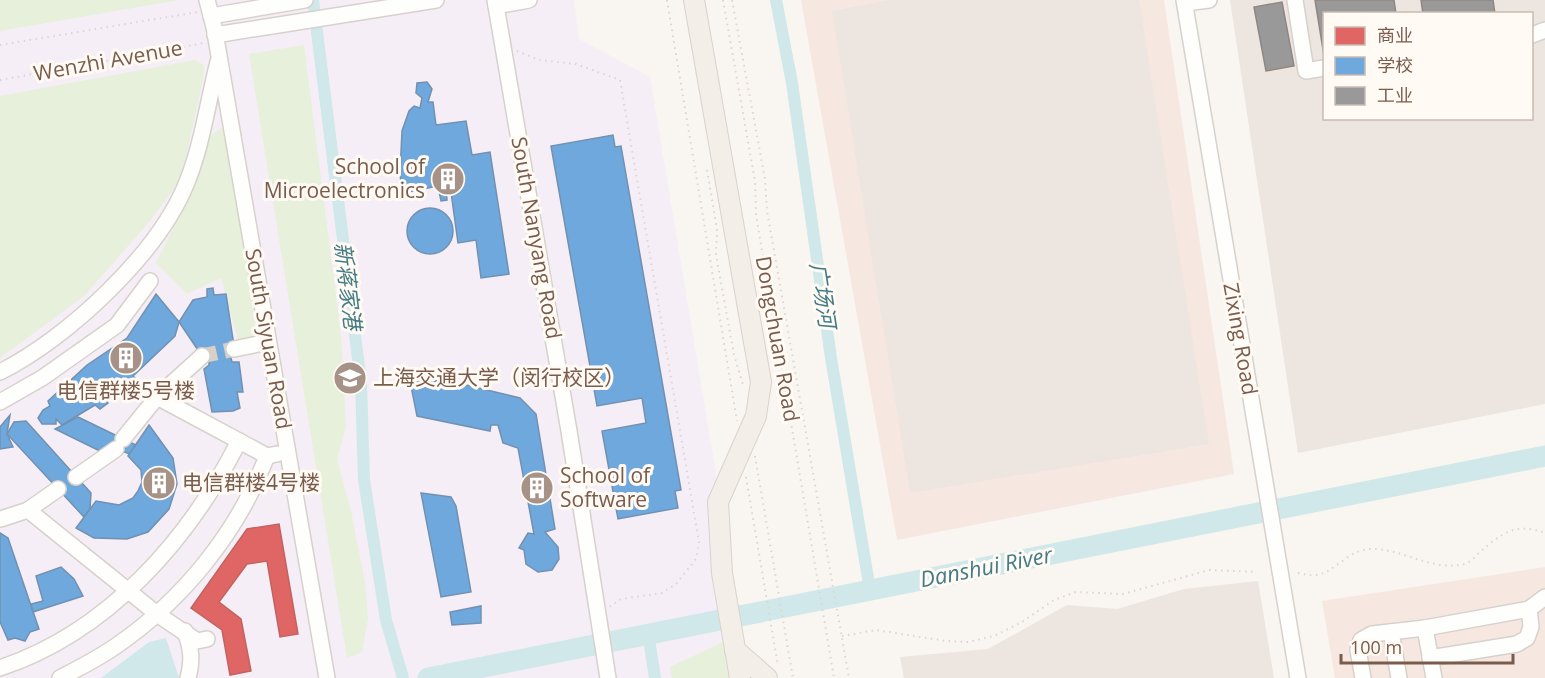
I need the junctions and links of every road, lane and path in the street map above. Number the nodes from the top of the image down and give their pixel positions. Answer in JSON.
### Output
{"nodes":[{"id":1,"x":436,"y":0,"type":"edge"},
{"id":2,"x":530,"y":0,"type":"edge"},
{"id":3,"x":667,"y":0,"type":"edge"},
{"id":4,"x":694,"y":0,"type":"edge"},
{"id":5,"x":723,"y":0,"type":"edge"},
{"id":6,"x":732,"y":0,"type":"edge"},
{"id":7,"x":1209,"y":0,"type":"edge"},
{"id":8,"x":1295,"y":0,"type":"edge"},
{"id":9,"x":299,"y":1,"type":"edge"},
{"id":10,"x":1184,"y":2,"type":"edge"},
{"id":11,"x":496,"y":3,"type":"edge"},
{"id":12,"x":209,"y":9,"type":"edge"},
{"id":13,"x":217,"y":44,"type":"junction"},
{"id":14,"x":0,"y":45,"type":"edge"},
{"id":15,"x":503,"y":47,"type":"junction"},
{"id":16,"x":1323,"y":68,"type":"edge"},
{"id":17,"x":0,"y":80,"type":"edge"},
{"id":18,"x":705,"y":160,"type":"dead end"},
{"id":19,"x":150,"y":280,"type":"dead end"},
{"id":20,"x":268,"y":342,"type":"junction"},
{"id":21,"x":234,"y":349,"type":"tunnel mouth"},
{"id":22,"x":201,"y":356,"type":"tunnel mouth"},
{"id":23,"x":2,"y":371,"type":"edge"},
{"id":24,"x":744,"y":389,"type":"dead end"},
{"id":25,"x":15,"y":393,"type":"junction"},
{"id":26,"x":156,"y":397,"type":"junction"},
{"id":27,"x":0,"y":402,"type":"edge"},
{"id":28,"x":737,"y":425,"type":"dead end"},
{"id":29,"x":239,"y":441,"type":"junction"},
{"id":30,"x":748,"y":448,"type":"junction"},
{"id":31,"x":288,"y":453,"type":"junction"},
{"id":32,"x":267,"y":456,"type":"junction"},
{"id":33,"x":76,"y":477,"type":"dead end"},
{"id":34,"x":58,"y":489,"type":"dead end"},
{"id":35,"x":28,"y":510,"type":"junction"},
{"id":36,"x":1,"y":519,"type":"edge"},
{"id":37,"x":1545,"y":533,"type":"edge"},
{"id":38,"x":1256,"y":572,"type":"dead end"},
{"id":39,"x":1298,"y":573,"type":"dead end"},
{"id":40,"x":128,"y":591,"type":"junction"},
{"id":41,"x":1545,"y":597,"type":"edge"},
{"id":42,"x":1529,"y":609,"type":"junction"},
{"id":43,"x":157,"y":614,"type":"junction"},
{"id":44,"x":598,"y":614,"type":"junction"},
{"id":45,"x":1425,"y":628,"type":"junction"},
{"id":46,"x":185,"y":631,"type":"junction"},
{"id":47,"x":1391,"y":632,"type":"junction"},
{"id":48,"x":842,"y":636,"type":"junction"},
{"id":49,"x":207,"y":639,"type":"dead end"},
{"id":50,"x":735,"y":651,"type":"junction"},
{"id":51,"x":1430,"y":658,"type":"junction"},
{"id":52,"x":0,"y":668,"type":"edge"},
{"id":53,"x":773,"y":673,"type":"edge"},
{"id":54,"x":608,"y":675,"type":"edge"},
{"id":55,"x":327,"y":677,"type":"edge"},
{"id":56,"x":60,"y":678,"type":"edge"},
{"id":57,"x":188,"y":678,"type":"edge"},
{"id":58,"x":740,"y":678,"type":"edge"},
{"id":59,"x":794,"y":678,"type":"edge"},
{"id":60,"x":834,"y":678,"type":"edge"},
{"id":61,"x":849,"y":678,"type":"edge"},
{"id":62,"x":1298,"y":678,"type":"edge"},
{"id":63,"x":1363,"y":678,"type":"edge"},
{"id":64,"x":1400,"y":678,"type":"edge"},
{"id":65,"x":1434,"y":678,"type":"edge"}],
"edges":[{"from":1,"to":13,"type":"street"},
{"from":2,"to":11,"type":"street"},
{"from":3,"to":28,"type":"path"},
{"from":4,"to":30,"type":"main road","name":"Dongchuan Road"},
{"from":5,"to":60,"type":"path","name":"Dongchuan Road"},
{"from":6,"to":48,"type":"path"},
{"from":7,"to":10,"type":"street"},
{"from":8,"to":16,"type":"street"},
{"from":9,"to":12,"type":"street"},
{"from":10,"to":62,"type":"street","name":"Zixing Road"},
{"from":11,"to":15,"type":"street","name":"South Nanyang Road"},
{"from":12,"to":13,"type":"street","name":"South Siyuan Road"},
{"from":12,"to":14,"type":"path","name":"Wenzhi Avenue"},
{"from":13,"to":17,"type":"path","name":"Wenzhi Avenue"},
{"from":13,"to":20,"type":"street","name":"South Siyuan Road"},
{"from":13,"to":23,"type":"street"},
{"from":15,"to":44,"type":"street","name":"South Nanyang Road"},
{"from":15,"to":44,"type":"path"},
{"from":18,"to":24,"type":"path","name":"Dongchuan Road"},
{"from":19,"to":25,"type":"street"},
{"from":20,"to":21,"type":"street"},
{"from":20,"to":31,"type":"street","name":"South Siyuan Road"},
{"from":22,"to":26,"type":"street"},
{"from":23,"to":25,"type":"street"},
{"from":25,"to":27,"type":"street"},
{"from":26,"to":29,"type":"street"},
{"from":26,"to":33,"type":"street"},
{"from":29,"to":32,"type":"street"},
{"from":29,"to":40,"type":"street"},
{"from":30,"to":50,"type":"main road","name":"Dongchuan Road"},
{"from":30,"to":53,"type":"path"},
{"from":30,"to":59,"type":"path"},
{"from":31,"to":32,"type":"street"},
{"from":31,"to":55,"type":"street","name":"South Siyuan Road"},
{"from":32,"to":43,"type":"street"},
{"from":34,"to":35,"type":"street"},
{"from":35,"to":36,"type":"street"},
{"from":35,"to":40,"type":"street"},
{"from":37,"to":39,"type":"path"},
{"from":38,"to":48,"type":"path"},
{"from":40,"to":43,"type":"street"},
{"from":40,"to":52,"type":"street"},
{"from":41,"to":42,"type":"street"},
{"from":42,"to":45,"type":"street"},
{"from":42,"to":51,"type":"street"},
{"from":43,"to":46,"type":"street"},
{"from":43,"to":56,"type":"street"},
{"from":44,"to":54,"type":"street","name":"South Nanyang Road"},
{"from":45,"to":47,"type":"street"},
{"from":45,"to":51,"type":"street"},
{"from":46,"to":49,"type":"street"},
{"from":46,"to":57,"type":"street"},
{"from":47,"to":63,"type":"street"},
{"from":47,"to":64,"type":"street"},
{"from":48,"to":61,"type":"path"},
{"from":50,"to":53,"type":"main road"},
{"from":50,"to":58,"type":"main road","name":"Dongchuan Road"},
{"from":51,"to":65,"type":"street"}]}
